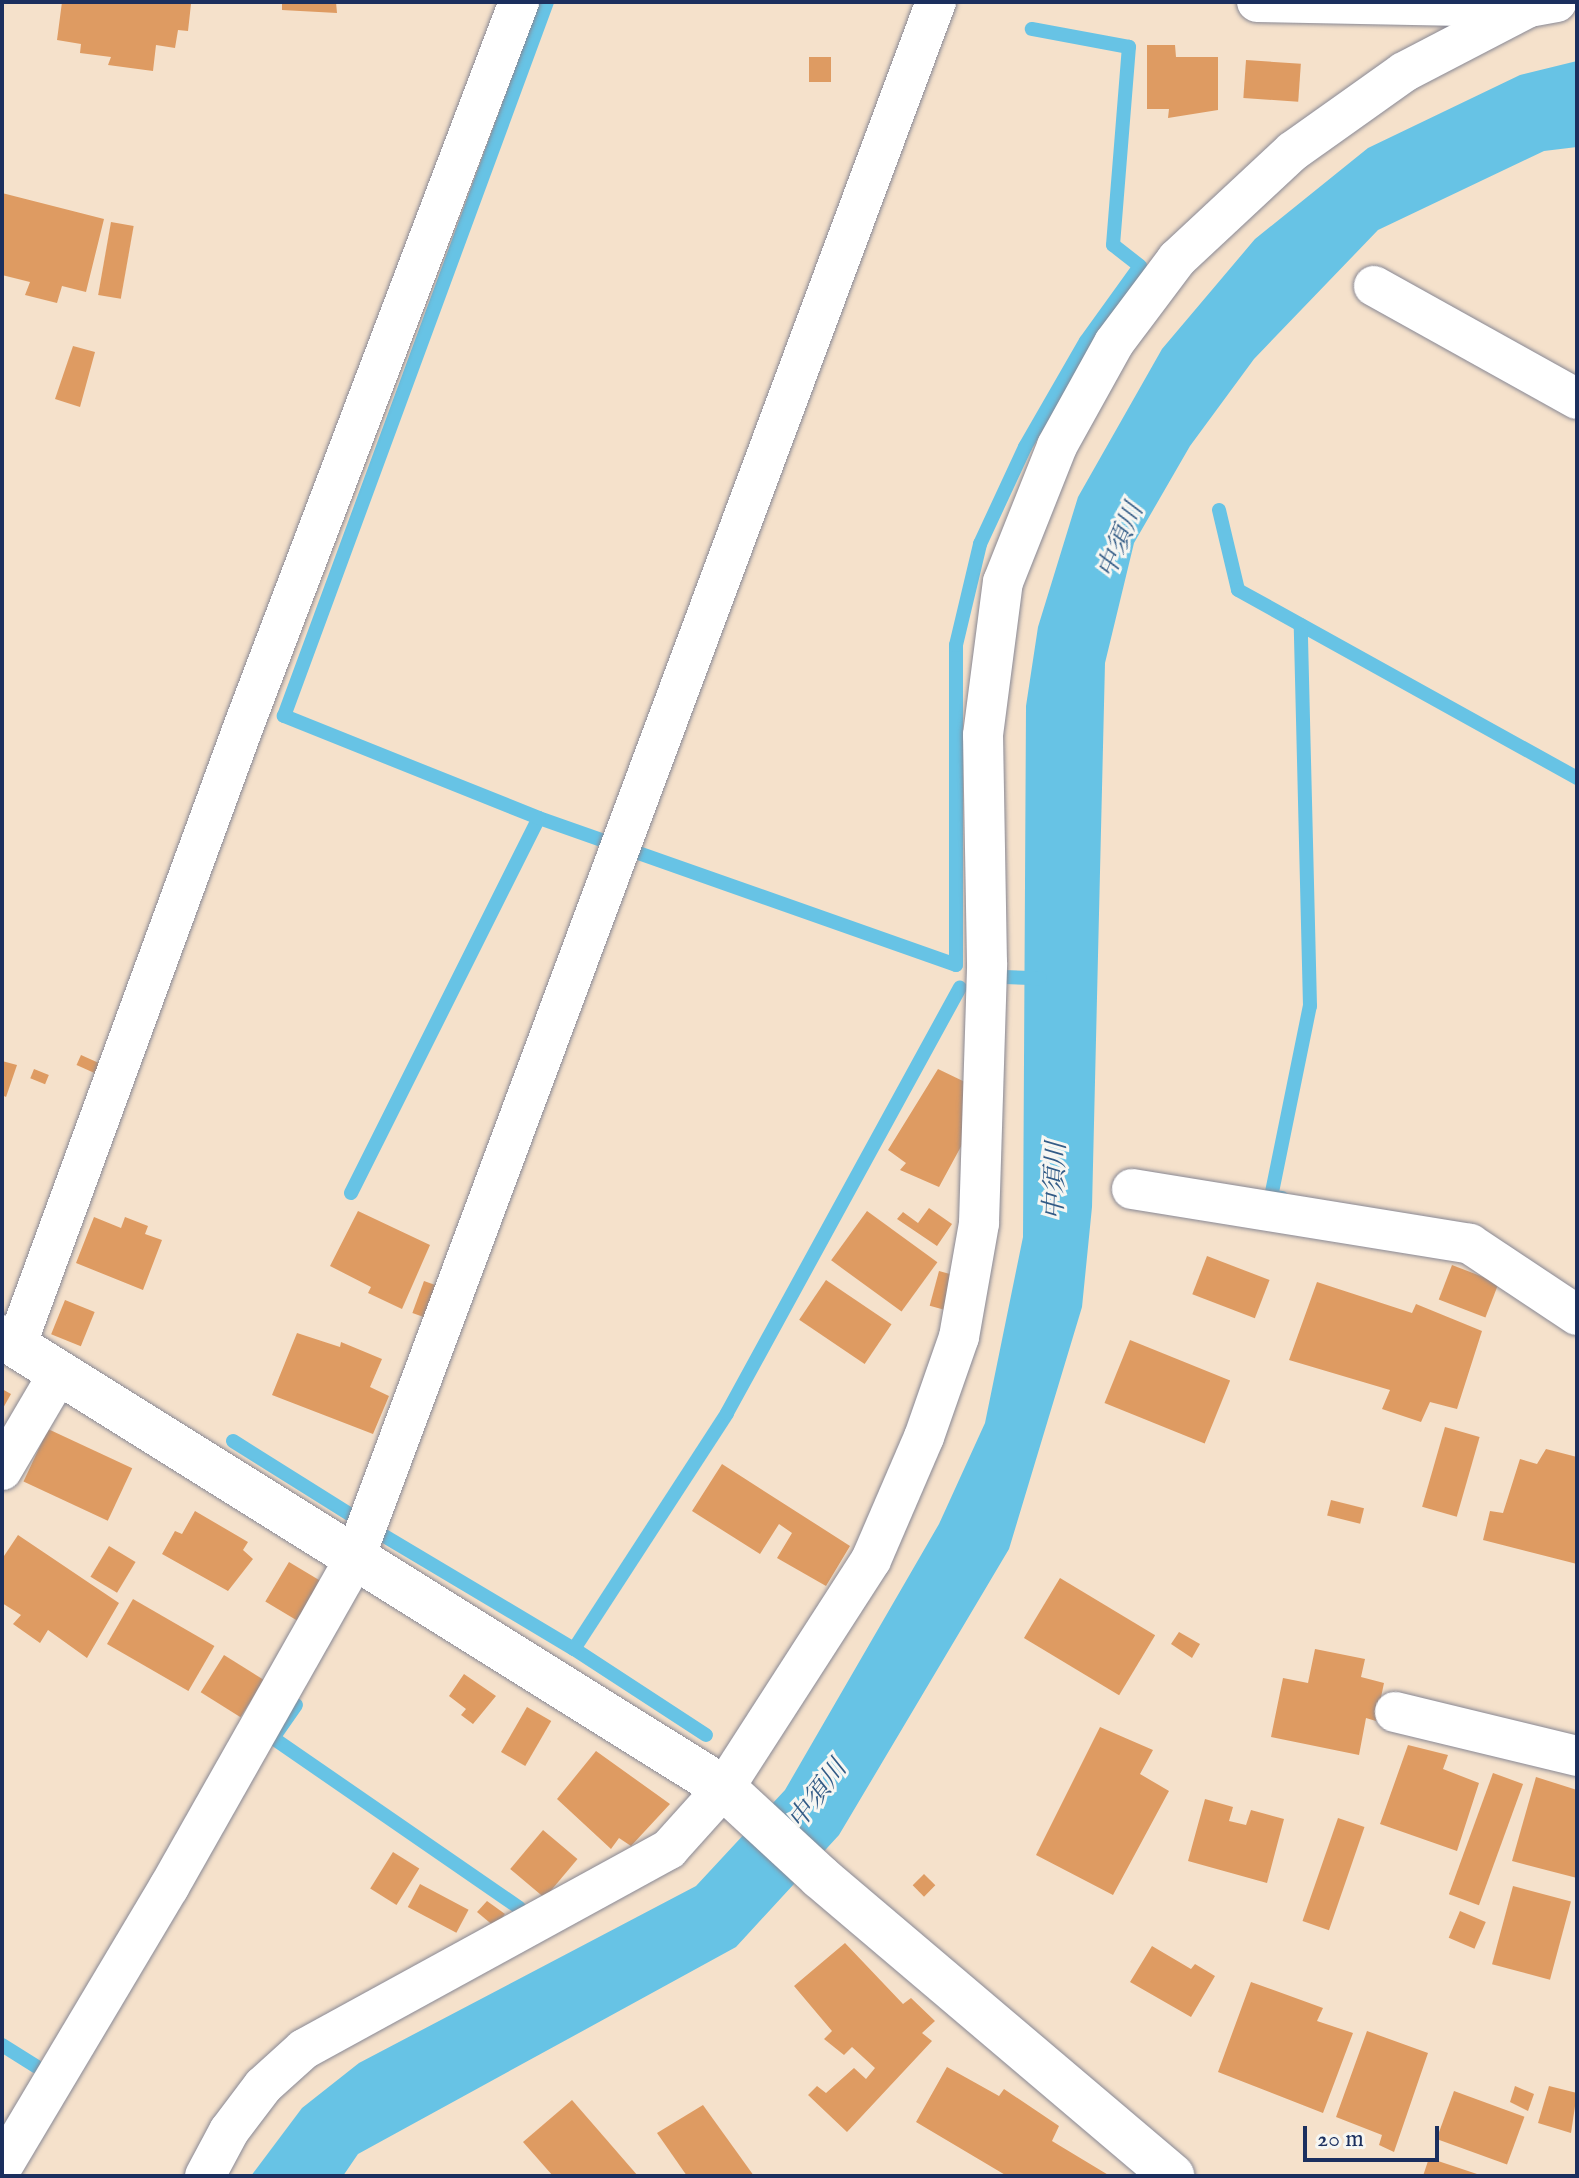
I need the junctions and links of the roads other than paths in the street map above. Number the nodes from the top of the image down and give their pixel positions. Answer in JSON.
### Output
{"nodes":[{"id":1,"x":519,"y":2,"type":"edge"},
{"id":2,"x":936,"y":2,"type":"edge"},
{"id":3,"x":1257,"y":2,"type":"edge"},
{"id":4,"x":1543,"y":4,"type":"edge"},
{"id":5,"x":1374,"y":286,"type":"dead end"},
{"id":6,"x":1577,"y":399,"type":"edge"},
{"id":7,"x":1132,"y":1189,"type":"dead end"},
{"id":8,"x":1577,"y":1315,"type":"edge"},
{"id":9,"x":9,"y":1342,"type":"edge"},
{"id":10,"x":59,"y":1373,"type":"junction"},
{"id":11,"x":2,"y":1470,"type":"edge"},
{"id":12,"x":354,"y":1560,"type":"junction"},
{"id":13,"x":1395,"y":1712,"type":"dead end"},
{"id":14,"x":1577,"y":1756,"type":"edge"},
{"id":15,"x":736,"y":1797,"type":"junction"},
{"id":16,"x":2,"y":2167,"type":"edge"},
{"id":17,"x":1160,"y":2172,"type":"edge"},
{"id":18,"x":205,"y":2176,"type":"edge"}],
"edges":[{"from":1,"to":9,"type":"street"},
{"from":2,"to":12,"type":"street"},
{"from":3,"to":4,"type":"street"},
{"from":4,"to":15,"type":"street"},
{"from":5,"to":6,"type":"street"},
{"from":7,"to":8,"type":"street"},
{"from":9,"to":10,"type":"street"},
{"from":10,"to":11,"type":"street"},
{"from":10,"to":12,"type":"street"},
{"from":12,"to":15,"type":"street"},
{"from":12,"to":16,"type":"street"},
{"from":13,"to":14,"type":"street"},
{"from":15,"to":17,"type":"street"},
{"from":15,"to":18,"type":"street"}]}
